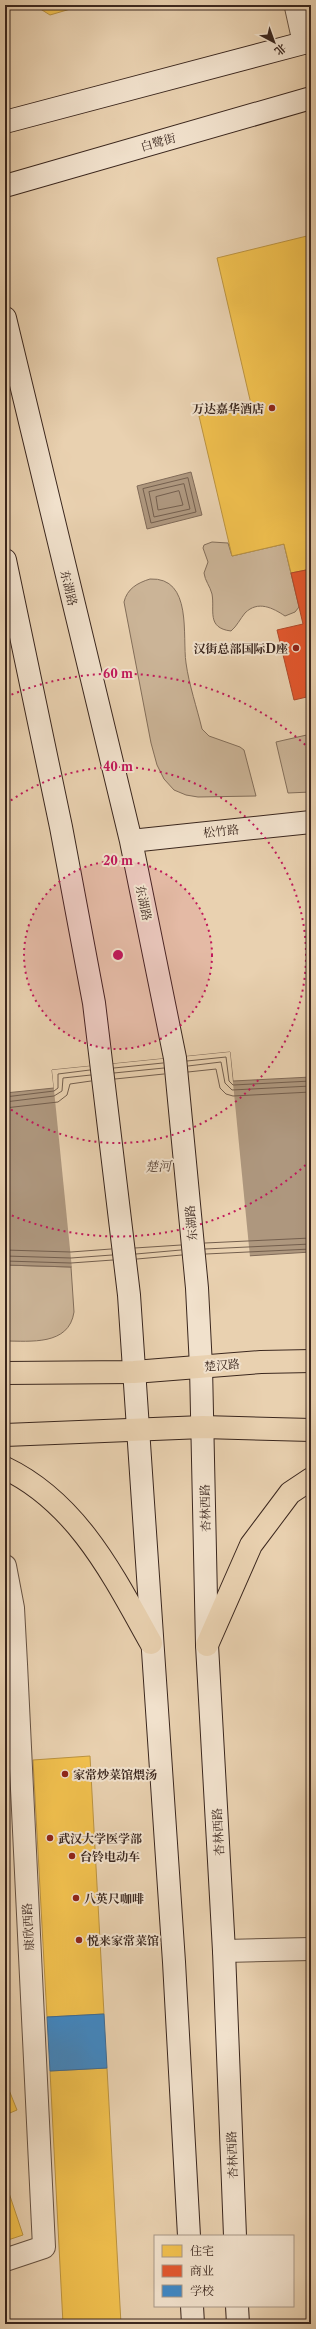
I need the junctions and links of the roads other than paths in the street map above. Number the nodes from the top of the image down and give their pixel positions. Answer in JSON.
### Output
{"nodes":[{"id":1,"x":304,"y":5,"type":"edge"},
{"id":2,"x":308,"y":42,"type":"edge"},
{"id":3,"x":311,"y":98,"type":"edge"},
{"id":4,"x":5,"y":122,"type":"edge"},
{"id":5,"x":5,"y":186,"type":"edge"},
{"id":6,"x":5,"y":318,"type":"edge"},
{"id":7,"x":5,"y":560,"type":"edge"},
{"id":8,"x":311,"y":822,"type":"edge"},
{"id":9,"x":131,"y":841,"type":"junction"},
{"id":10,"x":311,"y":1361,"type":"edge"},
{"id":11,"x":201,"y":1367,"type":"junction"},
{"id":12,"x":134,"y":1372,"type":"junction"},
{"id":13,"x":5,"y":1373,"type":"edge"},
{"id":14,"x":203,"y":1427,"type":"junction"},
{"id":15,"x":137,"y":1430,"type":"junction"},
{"id":16,"x":311,"y":1430,"type":"edge"},
{"id":17,"x":5,"y":1435,"type":"edge"},
{"id":18,"x":5,"y":1468,"type":"edge"},
{"id":19,"x":311,"y":1479,"type":"edge"},
{"id":20,"x":5,"y":1566,"type":"edge"},
{"id":21,"x":152,"y":1643,"type":"junction"},
{"id":22,"x":207,"y":1645,"type":"junction"},
{"id":23,"x":311,"y":1949,"type":"edge"},
{"id":24,"x":224,"y":1951,"type":"junction"},
{"id":25,"x":188,"y":2235,"type":"edge"},
{"id":26,"x":235,"y":2235,"type":"edge"},
{"id":27,"x":5,"y":2260,"type":"edge"},
{"id":28,"x":192,"y":2307,"type":"edge"},
{"id":29,"x":237,"y":2307,"type":"edge"},
{"id":30,"x":193,"y":2324,"type":"edge"},
{"id":31,"x":238,"y":2324,"type":"edge"}],
"edges":[{"from":1,"to":2,"type":"main road"},
{"from":2,"to":4,"type":"main road"},
{"from":3,"to":5,"type":"main road","name":"白鹭街"},
{"from":6,"to":9,"type":"main road","name":"东湖路"},
{"from":7,"to":12,"type":"main road"},
{"from":8,"to":9,"type":"main road","name":"松竹路"},
{"from":9,"to":11,"type":"main road","name":"东湖路"},
{"from":10,"to":11,"type":"main road","name":"楚汉路"},
{"from":11,"to":12,"type":"main road","name":"楚汉路"},
{"from":11,"to":14,"type":"main road","name":"东湖路"},
{"from":12,"to":13,"type":"main road"},
{"from":12,"to":15,"type":"main road"},
{"from":14,"to":15,"type":"main road"},
{"from":14,"to":16,"type":"main road"},
{"from":14,"to":22,"type":"main road","name":"杏林西路"},
{"from":15,"to":17,"type":"main road"},
{"from":15,"to":21,"type":"main road"},
{"from":18,"to":21,"type":"main road"},
{"from":19,"to":22,"type":"main road"},
{"from":20,"to":27,"type":"main road","name":"康欣西路"},
{"from":21,"to":25,"type":"main road"},
{"from":22,"to":24,"type":"main road","name":"杏林西路"},
{"from":23,"to":24,"type":"main road"},
{"from":24,"to":26,"type":"main road","name":"杏林西路"},
{"from":28,"to":30,"type":"main road"},
{"from":29,"to":31,"type":"main road"}]}
